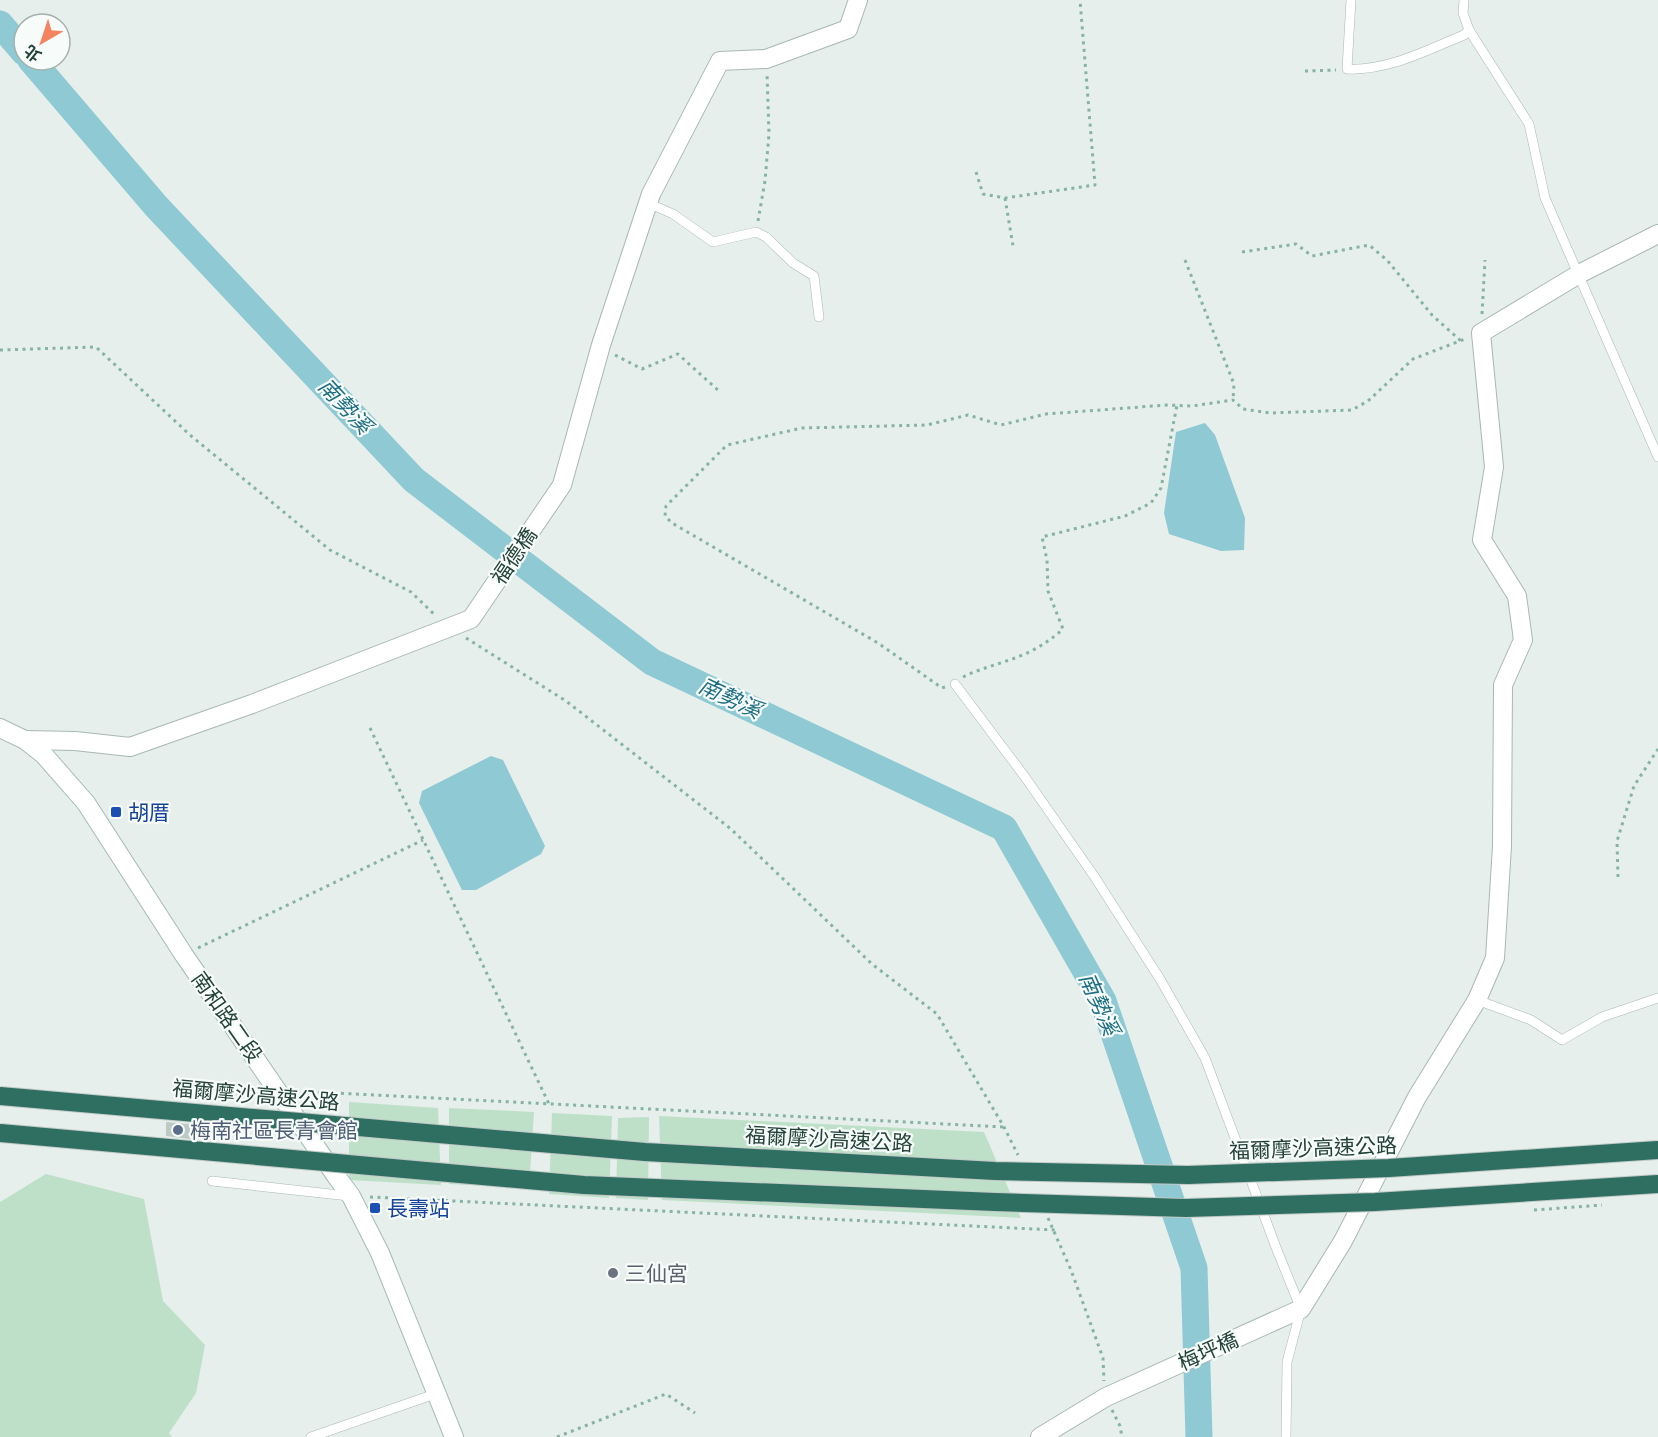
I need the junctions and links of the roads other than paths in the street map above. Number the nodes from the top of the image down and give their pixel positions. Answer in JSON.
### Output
{"nodes":[{"id":1,"x":858,"y":0,"type":"edge"},
{"id":2,"x":1351,"y":0,"type":"edge"},
{"id":3,"x":1464,"y":0,"type":"edge"},
{"id":4,"x":1469,"y":30,"type":"junction"},
{"id":5,"x":648,"y":203,"type":"junction"},
{"id":6,"x":1658,"y":234,"type":"edge"},
{"id":7,"x":1579,"y":274,"type":"junction"},
{"id":8,"x":819,"y":316,"type":"dead end"},
{"id":9,"x":1658,"y":457,"type":"edge"},
{"id":10,"x":955,"y":684,"type":"road end"},
{"id":11,"x":0,"y":728,"type":"edge"},
{"id":12,"x":25,"y":740,"type":"junction"},
{"id":13,"x":1658,"y":998,"type":"edge"},
{"id":14,"x":1477,"y":1000,"type":"junction"},
{"id":15,"x":0,"y":1096,"type":"edge"},
{"id":16,"x":0,"y":1132,"type":"edge"},
{"id":17,"x":1658,"y":1150,"type":"edge"},
{"id":18,"x":212,"y":1181,"type":"dead end"},
{"id":19,"x":1658,"y":1184,"type":"edge"},
{"id":20,"x":351,"y":1196,"type":"junction"},
{"id":21,"x":1301,"y":1309,"type":"junction"},
{"id":22,"x":435,"y":1394,"type":"junction"},
{"id":23,"x":311,"y":1437,"type":"edge"},
{"id":24,"x":454,"y":1437,"type":"edge"},
{"id":25,"x":1040,"y":1437,"type":"edge"},
{"id":26,"x":1286,"y":1437,"type":"edge"}],
"edges":[{"from":1,"to":5,"type":"street","name":"福德橋"},
{"from":2,"to":4,"type":"lane"},
{"from":3,"to":4,"type":"lane"},
{"from":4,"to":7,"type":"lane"},
{"from":5,"to":8,"type":"lane"},
{"from":5,"to":12,"type":"street","name":"福德橋"},
{"from":6,"to":7,"type":"street"},
{"from":7,"to":9,"type":"lane"},
{"from":7,"to":14,"type":"street"},
{"from":10,"to":21,"type":"lane"},
{"from":11,"to":12,"type":"street","name":"南和路二段"},
{"from":12,"to":20,"type":"street","name":"南和路二段"},
{"from":13,"to":14,"type":"lane"},
{"from":14,"to":21,"type":"street"},
{"from":15,"to":17,"type":"highway","name":"福爾摩沙高速公路","bridge":true},
{"from":16,"to":19,"type":"highway","bridge":true},
{"from":18,"to":20,"type":"lane"},
{"from":20,"to":22,"type":"street","name":"南和路二段"},
{"from":21,"to":25,"type":"street","name":"梅坪橋"},
{"from":21,"to":26,"type":"lane"},
{"from":22,"to":23,"type":"lane"},
{"from":22,"to":24,"type":"street","name":"南和路二段"}]}
